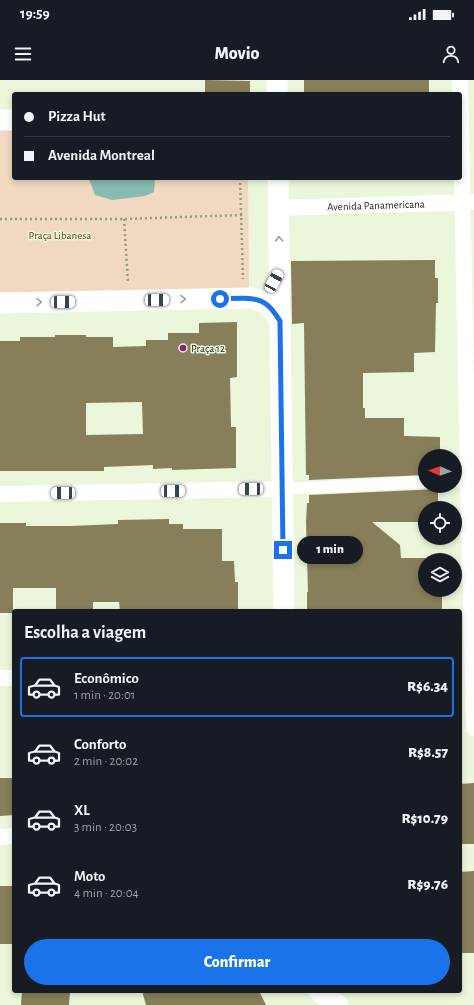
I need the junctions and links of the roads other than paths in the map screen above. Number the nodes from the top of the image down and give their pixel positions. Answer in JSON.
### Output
{"nodes":[{"id":1,"x":276,"y":80,"type":"edge"},
{"id":2,"x":460,"y":80,"type":"edge"},
{"id":3,"x":277,"y":92,"type":"edge"},
{"id":4,"x":461,"y":92,"type":"edge"},
{"id":5,"x":462,"y":110,"type":"edge"},
{"id":6,"x":0,"y":120,"type":"edge"},
{"id":7,"x":12,"y":120,"type":"edge"},
{"id":8,"x":278,"y":180,"type":"edge"},
{"id":9,"x":468,"y":202,"type":"edge"},
{"id":10,"x":278,"y":208,"type":"junction"},
{"id":11,"x":279,"y":270,"type":"junction"},
{"id":12,"x":247,"y":290,"type":"junction"},
{"id":13,"x":0,"y":303,"type":"edge"},
{"id":14,"x":280,"y":321,"type":"junction"},
{"id":15,"x":466,"y":475,"type":"edge"},
{"id":16,"x":418,"y":482,"type":"edge"},
{"id":17,"x":282,"y":489,"type":"junction"},
{"id":18,"x":0,"y":494,"type":"edge"},
{"id":19,"x":284,"y":609,"type":"edge"},
{"id":20,"x":0,"y":678,"type":"edge"},
{"id":21,"x":12,"y":678,"type":"edge"},
{"id":22,"x":474,"y":728,"type":"edge"},
{"id":23,"x":12,"y":836,"type":"edge"},
{"id":24,"x":0,"y":837,"type":"edge"},
{"id":25,"x":323,"y":993,"type":"edge"},
{"id":26,"x":338,"y":1005,"type":"edge"}],
"edges":[{"from":1,"to":3,"type":"street"},
{"from":2,"to":4,"type":"street"},
{"from":5,"to":9,"type":"street"},
{"from":6,"to":7,"type":"street"},
{"from":8,"to":10,"type":"street"},
{"from":9,"to":10,"type":"street","name":"Avenida Panamericana"},
{"from":9,"to":15,"type":"street"},
{"from":11,"to":10,"type":"street","one_way":true},
{"from":11,"to":12,"type":"street"},
{"from":11,"to":14,"type":"street"},
{"from":13,"to":12,"type":"street","one_way":true},
{"from":12,"to":14,"type":"street"},
{"from":14,"to":17,"type":"street"},
{"from":15,"to":22,"type":"street"},
{"from":16,"to":17,"type":"street"},
{"from":17,"to":18,"type":"street"},
{"from":17,"to":19,"type":"street"},
{"from":20,"to":21,"type":"street"},
{"from":23,"to":24,"type":"street"},
{"from":25,"to":26,"type":"street"}]}
